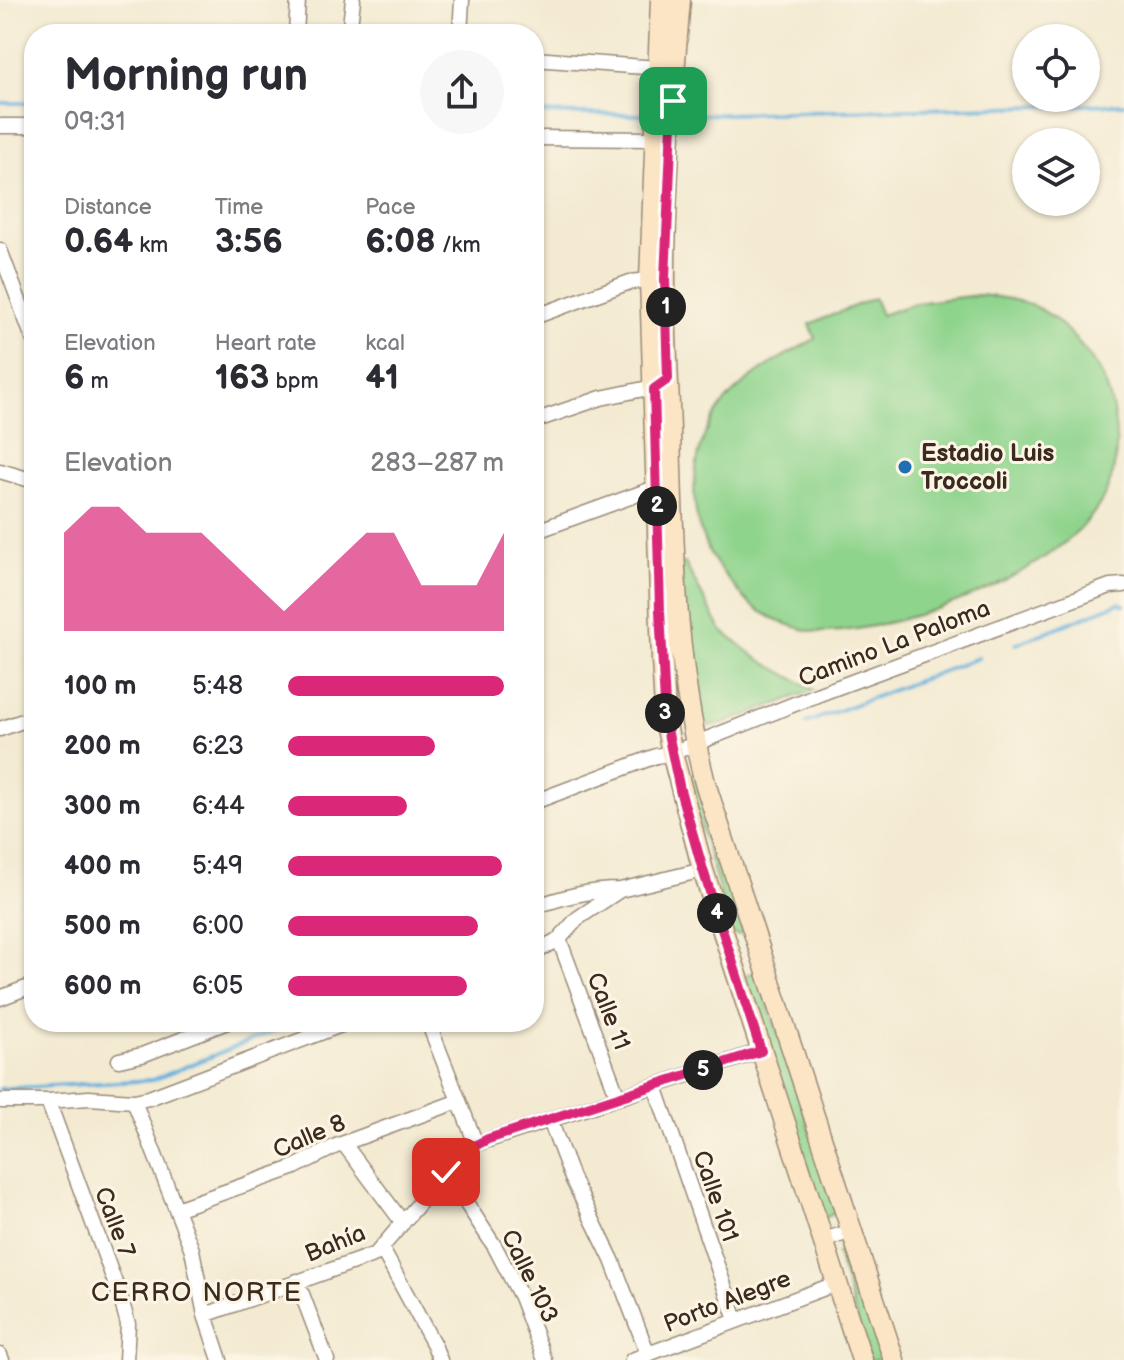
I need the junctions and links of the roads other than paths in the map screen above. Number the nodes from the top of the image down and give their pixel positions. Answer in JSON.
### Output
{"nodes":[{"id":1,"x":298,"y":0,"type":"edge"},
{"id":2,"x":353,"y":0,"type":"edge"},
{"id":3,"x":462,"y":0,"type":"edge"},
{"id":4,"x":653,"y":0,"type":"edge"},
{"id":5,"x":670,"y":1,"type":"edge"},
{"id":6,"x":297,"y":24,"type":"edge"},
{"id":7,"x":350,"y":24,"type":"edge"},
{"id":8,"x":461,"y":24,"type":"edge"},
{"id":9,"x":544,"y":60,"type":"edge"},
{"id":10,"x":658,"y":68,"type":"junction"},
{"id":11,"x":0,"y":126,"type":"edge"},
{"id":12,"x":24,"y":126,"type":"edge"},
{"id":13,"x":544,"y":138,"type":"edge"},
{"id":14,"x":654,"y":139,"type":"junction"},
{"id":15,"x":0,"y":250,"type":"edge"},
{"id":16,"x":658,"y":279,"type":"junction"},
{"id":17,"x":544,"y":313,"type":"edge"},
{"id":18,"x":24,"y":314,"type":"edge"},
{"id":19,"x":661,"y":384,"type":"junction"},
{"id":20,"x":544,"y":418,"type":"edge"},
{"id":21,"x":0,"y":471,"type":"edge"},
{"id":22,"x":24,"y":478,"type":"edge"},
{"id":23,"x":664,"y":484,"type":"junction"},
{"id":24,"x":544,"y":528,"type":"edge"},
{"id":25,"x":1124,"y":570,"type":"edge"},
{"id":26,"x":1117,"y":586,"type":"edge"},
{"id":27,"x":662,"y":661,"type":"junction"},
{"id":28,"x":24,"y":721,"type":"edge"},
{"id":29,"x":0,"y":729,"type":"edge"},
{"id":30,"x":695,"y":743,"type":"junction"},
{"id":31,"x":672,"y":753,"type":"junction"},
{"id":32,"x":544,"y":798,"type":"edge"},
{"id":33,"x":703,"y":870,"type":"junction"},
{"id":34,"x":620,"y":890,"type":"junction"},
{"id":35,"x":544,"y":904,"type":"edge"},
{"id":36,"x":559,"y":939,"type":"junction"},
{"id":37,"x":544,"y":947,"type":"edge"},
{"id":38,"x":761,"y":954,"type":"junction"},
{"id":39,"x":733,"y":962,"type":"junction"},
{"id":40,"x":24,"y":989,"type":"edge"},
{"id":41,"x":0,"y":998,"type":"edge"},
{"id":42,"x":201,"y":1032,"type":"edge"},
{"id":43,"x":323,"y":1032,"type":"edge"},
{"id":44,"x":432,"y":1032,"type":"edge"},
{"id":45,"x":761,"y":1051,"type":"junction"},
{"id":46,"x":119,"y":1060,"type":"dead end"},
{"id":47,"x":655,"y":1086,"type":"junction"},
{"id":48,"x":618,"y":1097,"type":"junction"},
{"id":49,"x":0,"y":1101,"type":"edge"},
{"id":50,"x":48,"y":1101,"type":"junction"},
{"id":51,"x":134,"y":1101,"type":"junction"},
{"id":52,"x":459,"y":1101,"type":"junction"},
{"id":53,"x":550,"y":1120,"type":"junction"},
{"id":54,"x":344,"y":1144,"type":"junction"},
{"id":55,"x":476,"y":1144,"type":"junction"},
{"id":56,"x":446,"y":1172,"type":"junction"},
{"id":57,"x":176,"y":1209,"type":"junction"},
{"id":58,"x":403,"y":1223,"type":"junction"},
{"id":59,"x":852,"y":1231,"type":"junction"},
{"id":60,"x":824,"y":1240,"type":"junction"},
{"id":61,"x":382,"y":1249,"type":"junction"},
{"id":62,"x":297,"y":1281,"type":"junction"},
{"id":63,"x":838,"y":1283,"type":"junction"},
{"id":64,"x":205,"y":1315,"type":"junction"},
{"id":65,"x":736,"y":1320,"type":"junction"},
{"id":66,"x":648,"y":1354,"type":"junction"},
{"id":67,"x":126,"y":1360,"type":"edge"},
{"id":68,"x":220,"y":1360,"type":"edge"},
{"id":69,"x":327,"y":1360,"type":"edge"},
{"id":70,"x":440,"y":1360,"type":"edge"},
{"id":71,"x":545,"y":1360,"type":"edge"},
{"id":72,"x":632,"y":1360,"type":"edge"},
{"id":73,"x":862,"y":1360,"type":"edge"},
{"id":74,"x":894,"y":1360,"type":"edge"}],
"edges":[{"from":1,"to":6,"type":"street"},
{"from":2,"to":7,"type":"street"},
{"from":3,"to":8,"type":"street"},
{"from":4,"to":5,"type":"street"},
{"from":5,"to":10,"type":"street"},
{"from":5,"to":16,"type":"street"},
{"from":9,"to":10,"type":"street"},
{"from":10,"to":14,"type":"street"},
{"from":11,"to":12,"type":"street"},
{"from":13,"to":14,"type":"street"},
{"from":14,"to":16,"type":"street"},
{"from":15,"to":18,"type":"street"},
{"from":16,"to":17,"type":"street"},
{"from":16,"to":19,"type":"street"},
{"from":19,"to":20,"type":"street"},
{"from":19,"to":23,"type":"street"},
{"from":21,"to":22,"type":"street"},
{"from":23,"to":24,"type":"street"},
{"from":23,"to":27,"type":"street"},
{"from":23,"to":30,"type":"street"},
{"from":25,"to":26,"type":"street","name":"Camino La Paloma"},
{"from":26,"to":30,"type":"street","name":"Camino La Paloma"},
{"from":27,"to":30,"type":"street"},
{"from":27,"to":31,"type":"street"},
{"from":28,"to":29,"type":"street"},
{"from":30,"to":31,"type":"street"},
{"from":30,"to":38,"type":"street"},
{"from":31,"to":32,"type":"street"},
{"from":31,"to":33,"type":"street"},
{"from":33,"to":34,"type":"street"},
{"from":33,"to":39,"type":"street"},
{"from":34,"to":35,"type":"street"},
{"from":34,"to":36,"type":"street"},
{"from":36,"to":37,"type":"street"},
{"from":36,"to":48,"type":"street","name":"Calle 11"},
{"from":38,"to":39,"type":"street"},
{"from":38,"to":59,"type":"street"},
{"from":39,"to":45,"type":"street"},
{"from":40,"to":41,"type":"street"},
{"from":42,"to":46,"type":"street"},
{"from":43,"to":51,"type":"street"},
{"from":44,"to":52,"type":"street"},
{"from":45,"to":47,"type":"street","name":"Bahía"},
{"from":45,"to":60,"type":"street"},
{"from":47,"to":48,"type":"street","name":"Bahía"},
{"from":47,"to":65,"type":"street","name":"Calle 101"},
{"from":48,"to":53,"type":"street","name":"Bahía"},
{"from":49,"to":50,"type":"street"},
{"from":50,"to":51,"type":"street"},
{"from":50,"to":67,"type":"street","name":"Calle 7"},
{"from":51,"to":57,"type":"street"},
{"from":52,"to":54,"type":"street","name":"Calle 8"},
{"from":52,"to":55,"type":"street"},
{"from":53,"to":55,"type":"street","name":"Bahía"},
{"from":53,"to":66,"type":"street"},
{"from":54,"to":57,"type":"street","name":"Calle 8"},
{"from":54,"to":58,"type":"street"},
{"from":55,"to":56,"type":"street","name":"Bahía"},
{"from":56,"to":58,"type":"street","name":"Bahía"},
{"from":56,"to":71,"type":"street","name":"Calle 103"},
{"from":57,"to":64,"type":"street"},
{"from":58,"to":61,"type":"street","name":"Bahía"},
{"from":59,"to":60,"type":"street"},
{"from":59,"to":74,"type":"street"},
{"from":60,"to":63,"type":"street"},
{"from":61,"to":62,"type":"street","name":"Bahía"},
{"from":61,"to":70,"type":"street"},
{"from":62,"to":64,"type":"street","name":"Bahía"},
{"from":62,"to":69,"type":"street"},
{"from":63,"to":65,"type":"street","name":"Porto Alegre"},
{"from":63,"to":73,"type":"street"},
{"from":64,"to":68,"type":"street"},
{"from":65,"to":66,"type":"street","name":"Porto Alegre"},
{"from":66,"to":72,"type":"street","name":"Porto Alegre"}]}
